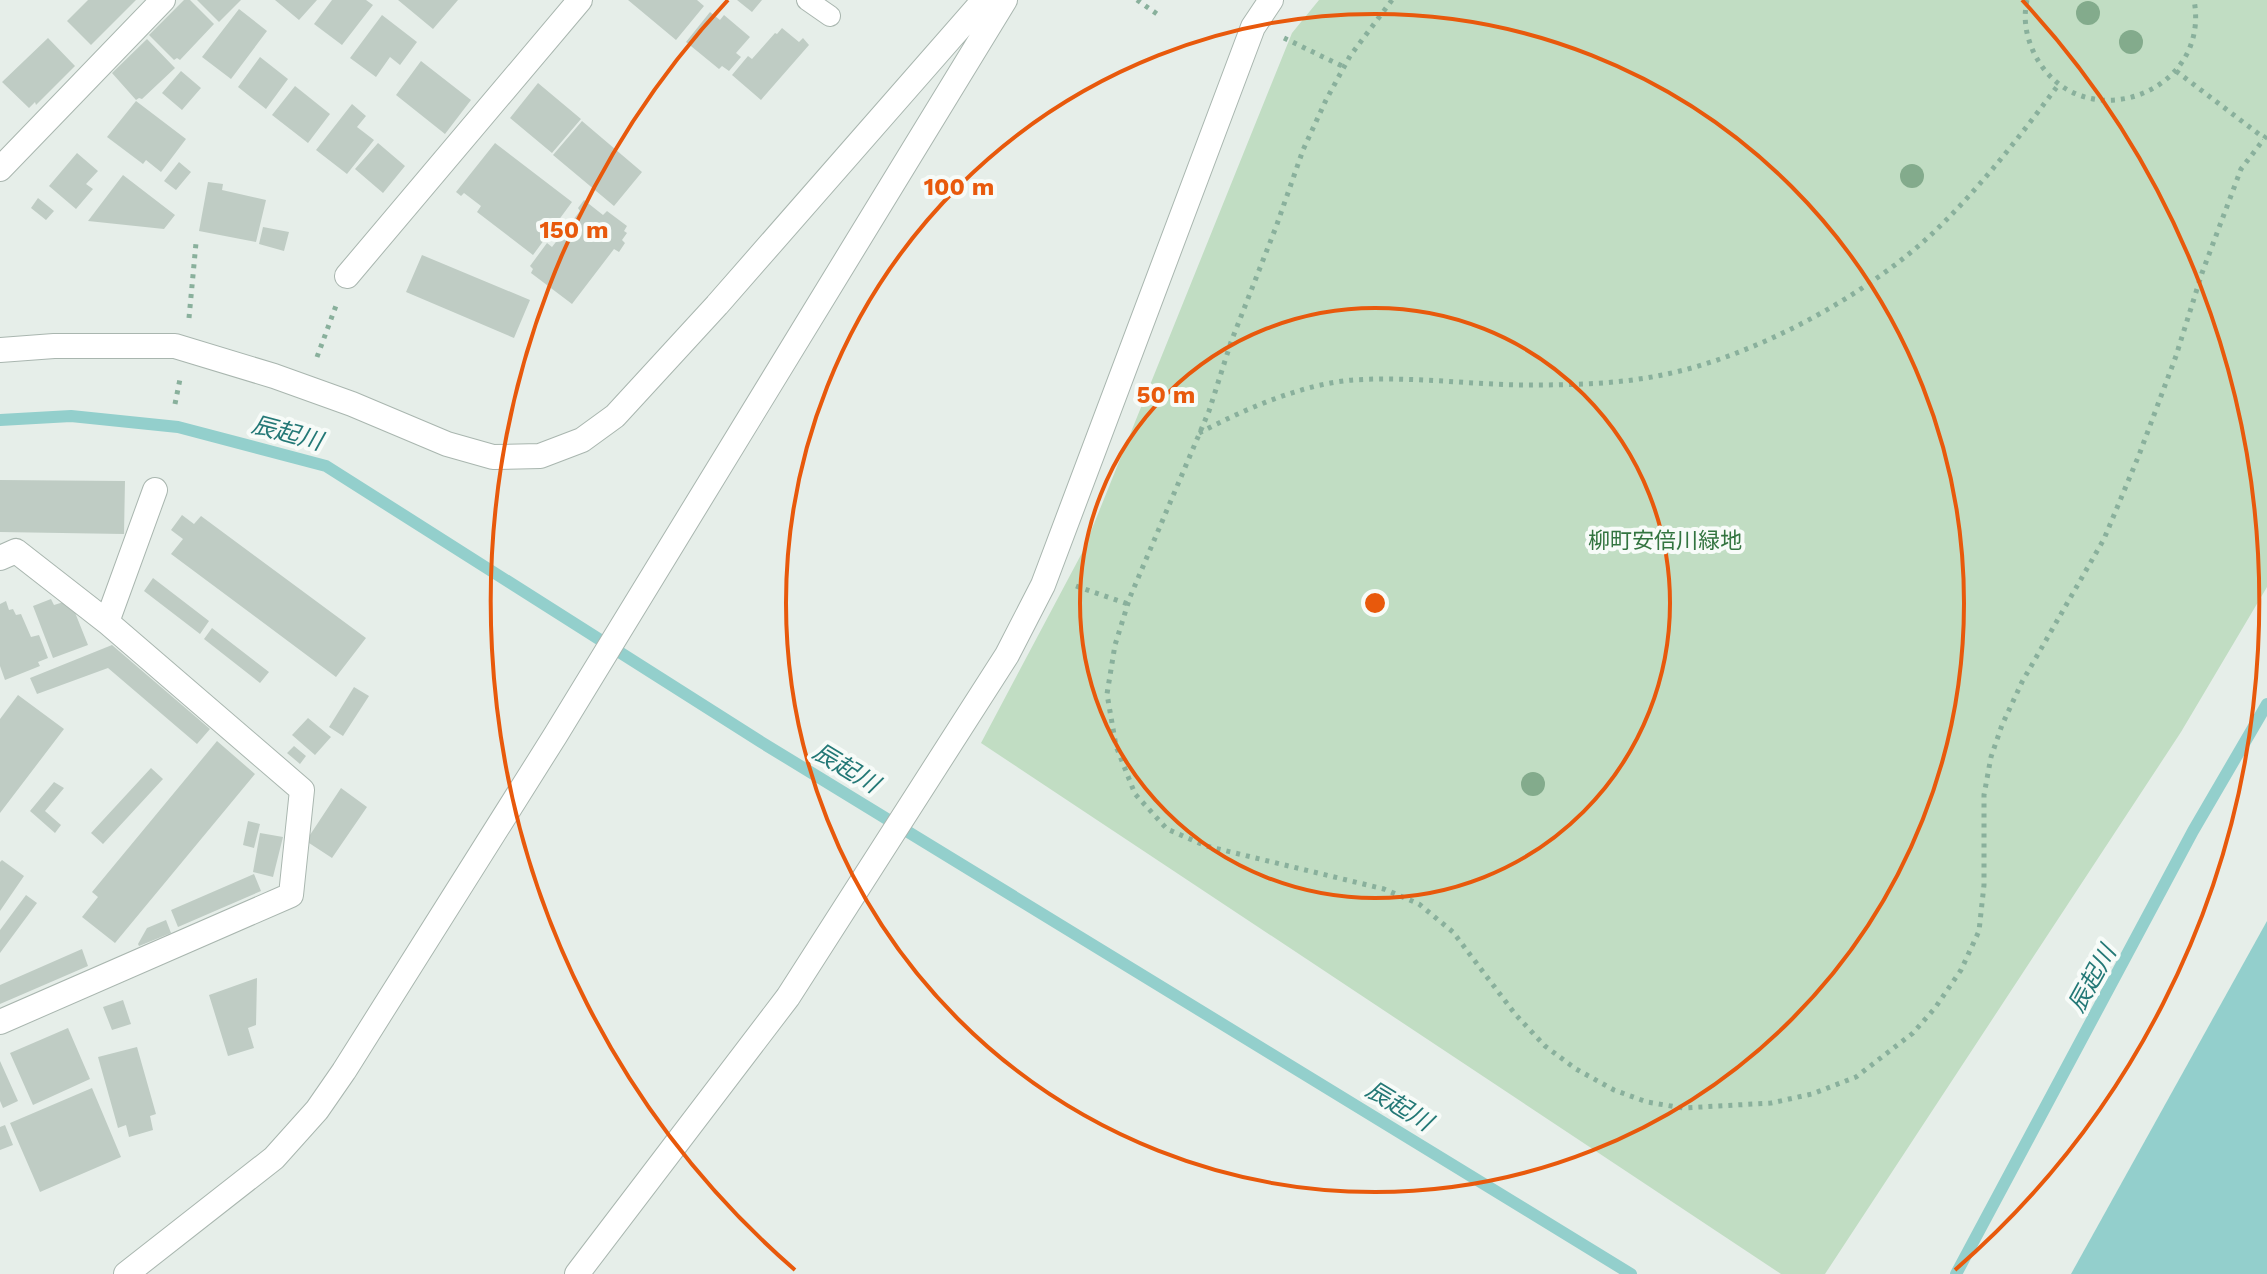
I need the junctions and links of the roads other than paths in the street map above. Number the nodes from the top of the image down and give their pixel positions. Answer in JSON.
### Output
{"nodes":[{"id":1,"x":163,"y":0,"type":"edge"},
{"id":2,"x":580,"y":0,"type":"edge"},
{"id":3,"x":807,"y":0,"type":"edge"},
{"id":4,"x":984,"y":0,"type":"edge"},
{"id":5,"x":1005,"y":0,"type":"edge"},
{"id":6,"x":1271,"y":0,"type":"edge"},
{"id":7,"x":830,"y":16,"type":"dead end"},
{"id":8,"x":0,"y":169,"type":"edge"},
{"id":9,"x":347,"y":276,"type":"road end"},
{"id":10,"x":0,"y":350,"type":"edge"},
{"id":11,"x":155,"y":490,"type":"dead end"},
{"id":12,"x":0,"y":558,"type":"edge"},
{"id":13,"x":107,"y":622,"type":"junction"},
{"id":14,"x":0,"y":1022,"type":"edge"},
{"id":15,"x":126,"y":1274,"type":"edge"},
{"id":16,"x":577,"y":1274,"type":"edge"}],
"edges":[{"from":1,"to":8,"type":"street"},
{"from":2,"to":9,"type":"street"},
{"from":3,"to":7,"type":"lane"},
{"from":4,"to":10,"type":"street"},
{"from":5,"to":15,"type":"street"},
{"from":6,"to":16,"type":"street"},
{"from":11,"to":13,"type":"street"},
{"from":12,"to":13,"type":"street"},
{"from":13,"to":14,"type":"street"}]}
